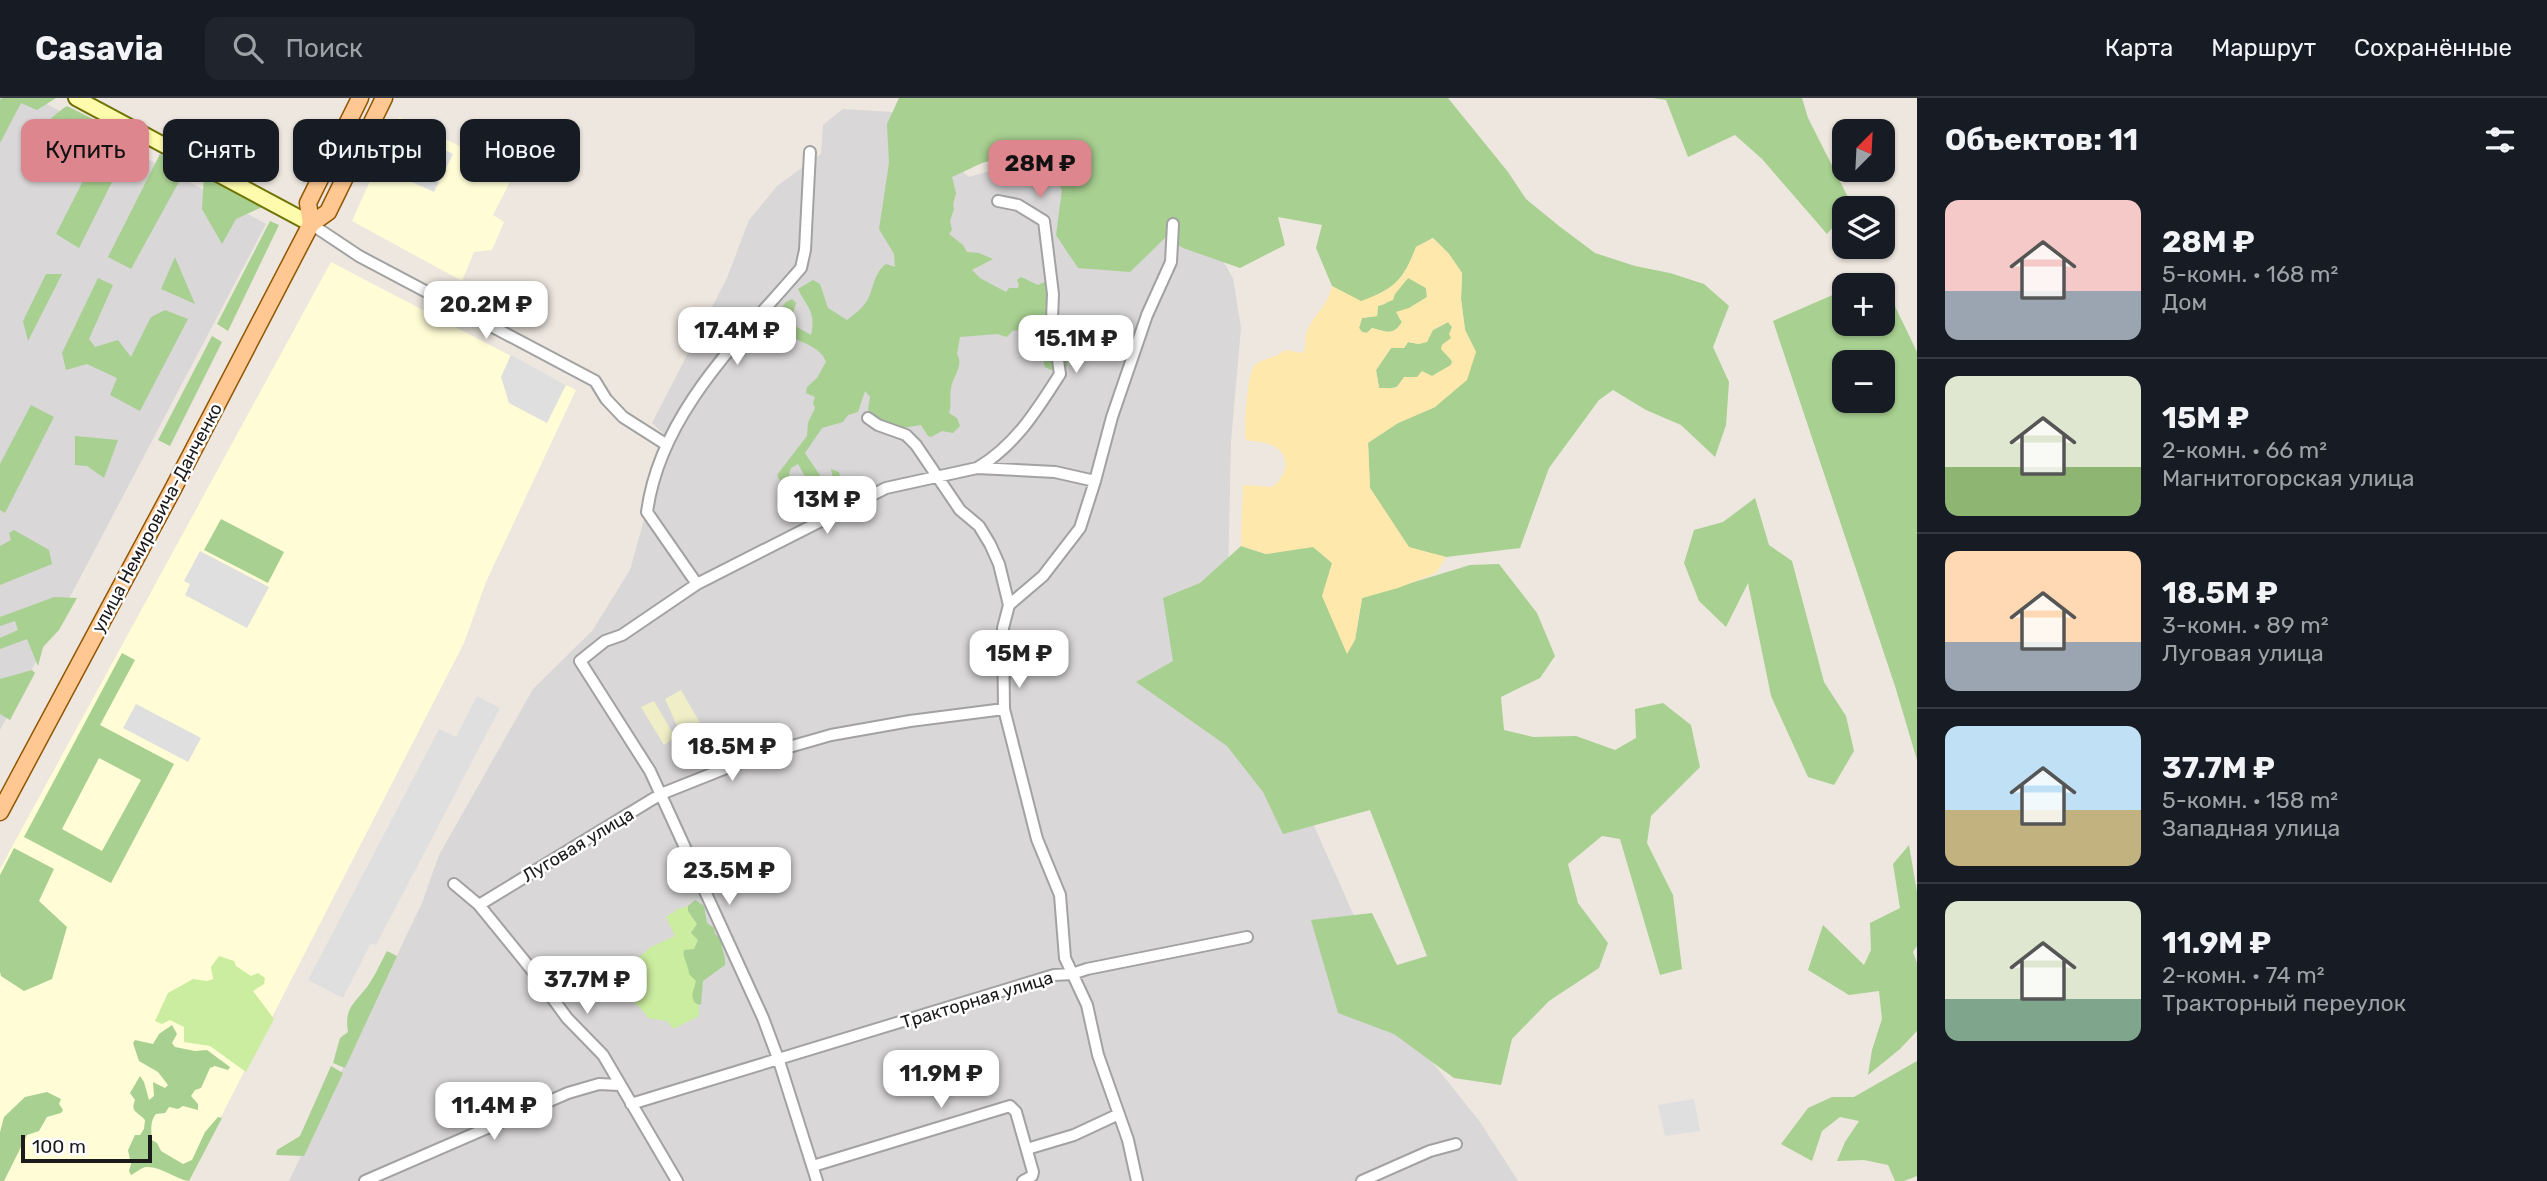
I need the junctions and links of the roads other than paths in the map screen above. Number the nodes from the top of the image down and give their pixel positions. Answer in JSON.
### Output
{"nodes":[{"id":1,"x":76,"y":98,"type":"edge"},
{"id":2,"x":360,"y":98,"type":"edge"},
{"id":3,"x":384,"y":98,"type":"edge"},
{"id":4,"x":810,"y":152,"type":"dead end"},
{"id":5,"x":998,"y":201,"type":"dead end"},
{"id":6,"x":311,"y":224,"type":"junction"},
{"id":7,"x":1173,"y":224,"type":"dead end"},
{"id":8,"x":868,"y":418,"type":"dead end"},
{"id":9,"x":667,"y":445,"type":"junction"},
{"id":10,"x":977,"y":468,"type":"junction"},
{"id":11,"x":937,"y":477,"type":"junction"},
{"id":12,"x":1095,"y":481,"type":"junction"},
{"id":13,"x":697,"y":584,"type":"junction"},
{"id":14,"x":1009,"y":605,"type":"junction"},
{"id":15,"x":1004,"y":709,"type":"junction"},
{"id":16,"x":661,"y":794,"type":"junction"},
{"id":17,"x":0,"y":812,"type":"edge"},
{"id":18,"x":454,"y":884,"type":"dead end"},
{"id":19,"x":479,"y":905,"type":"junction"},
{"id":20,"x":1247,"y":937,"type":"dead end"},
{"id":21,"x":1072,"y":974,"type":"junction"},
{"id":22,"x":779,"y":1060,"type":"junction"},
{"id":23,"x":620,"y":1085,"type":"junction"},
{"id":24,"x":631,"y":1104,"type":"junction"},
{"id":25,"x":1119,"y":1114,"type":"junction"},
{"id":26,"x":1456,"y":1143,"type":"dead end"},
{"id":27,"x":1027,"y":1149,"type":"junction"},
{"id":28,"x":813,"y":1166,"type":"junction"},
{"id":29,"x":365,"y":1181,"type":"edge"},
{"id":30,"x":677,"y":1181,"type":"edge"},
{"id":31,"x":817,"y":1181,"type":"edge"},
{"id":32,"x":1023,"y":1181,"type":"edge"},
{"id":33,"x":1137,"y":1181,"type":"edge"},
{"id":34,"x":1362,"y":1181,"type":"edge"}],
"edges":[{"from":1,"to":6,"type":"street"},
{"from":2,"to":6,"type":"main road","name":"улица Немировича-Данченко"},
{"from":3,"to":6,"type":"main road","name":"улица Немировича-Данченко"},
{"from":4,"to":9,"type":"street"},
{"from":5,"to":10,"type":"street"},
{"from":6,"to":9,"type":"street"},
{"from":6,"to":17,"type":"main road","name":"улица Немировича-Данченко"},
{"from":7,"to":12,"type":"street"},
{"from":8,"to":11,"type":"street"},
{"from":9,"to":13,"type":"street"},
{"from":10,"to":11,"type":"street"},
{"from":10,"to":12,"type":"street"},
{"from":11,"to":13,"type":"street"},
{"from":11,"to":14,"type":"street"},
{"from":12,"to":14,"type":"street"},
{"from":13,"to":16,"type":"street"},
{"from":14,"to":15,"type":"street"},
{"from":15,"to":16,"type":"street","name":"Луговая улица"},
{"from":15,"to":21,"type":"street"},
{"from":16,"to":19,"type":"street","name":"Луговая улица"},
{"from":16,"to":22,"type":"street"},
{"from":18,"to":19,"type":"street"},
{"from":19,"to":23,"type":"street"},
{"from":20,"to":21,"type":"street","name":"Тракторная улица"},
{"from":21,"to":22,"type":"street","name":"Тракторная улица"},
{"from":21,"to":25,"type":"street"},
{"from":22,"to":24,"type":"street","name":"Тракторная улица"},
{"from":22,"to":28,"type":"street"},
{"from":23,"to":24,"type":"street"},
{"from":23,"to":29,"type":"street"},
{"from":24,"to":30,"type":"street"},
{"from":25,"to":27,"type":"street"},
{"from":25,"to":33,"type":"street"},
{"from":26,"to":34,"type":"street"},
{"from":27,"to":28,"type":"street"},
{"from":27,"to":32,"type":"street"},
{"from":28,"to":31,"type":"street"}]}
